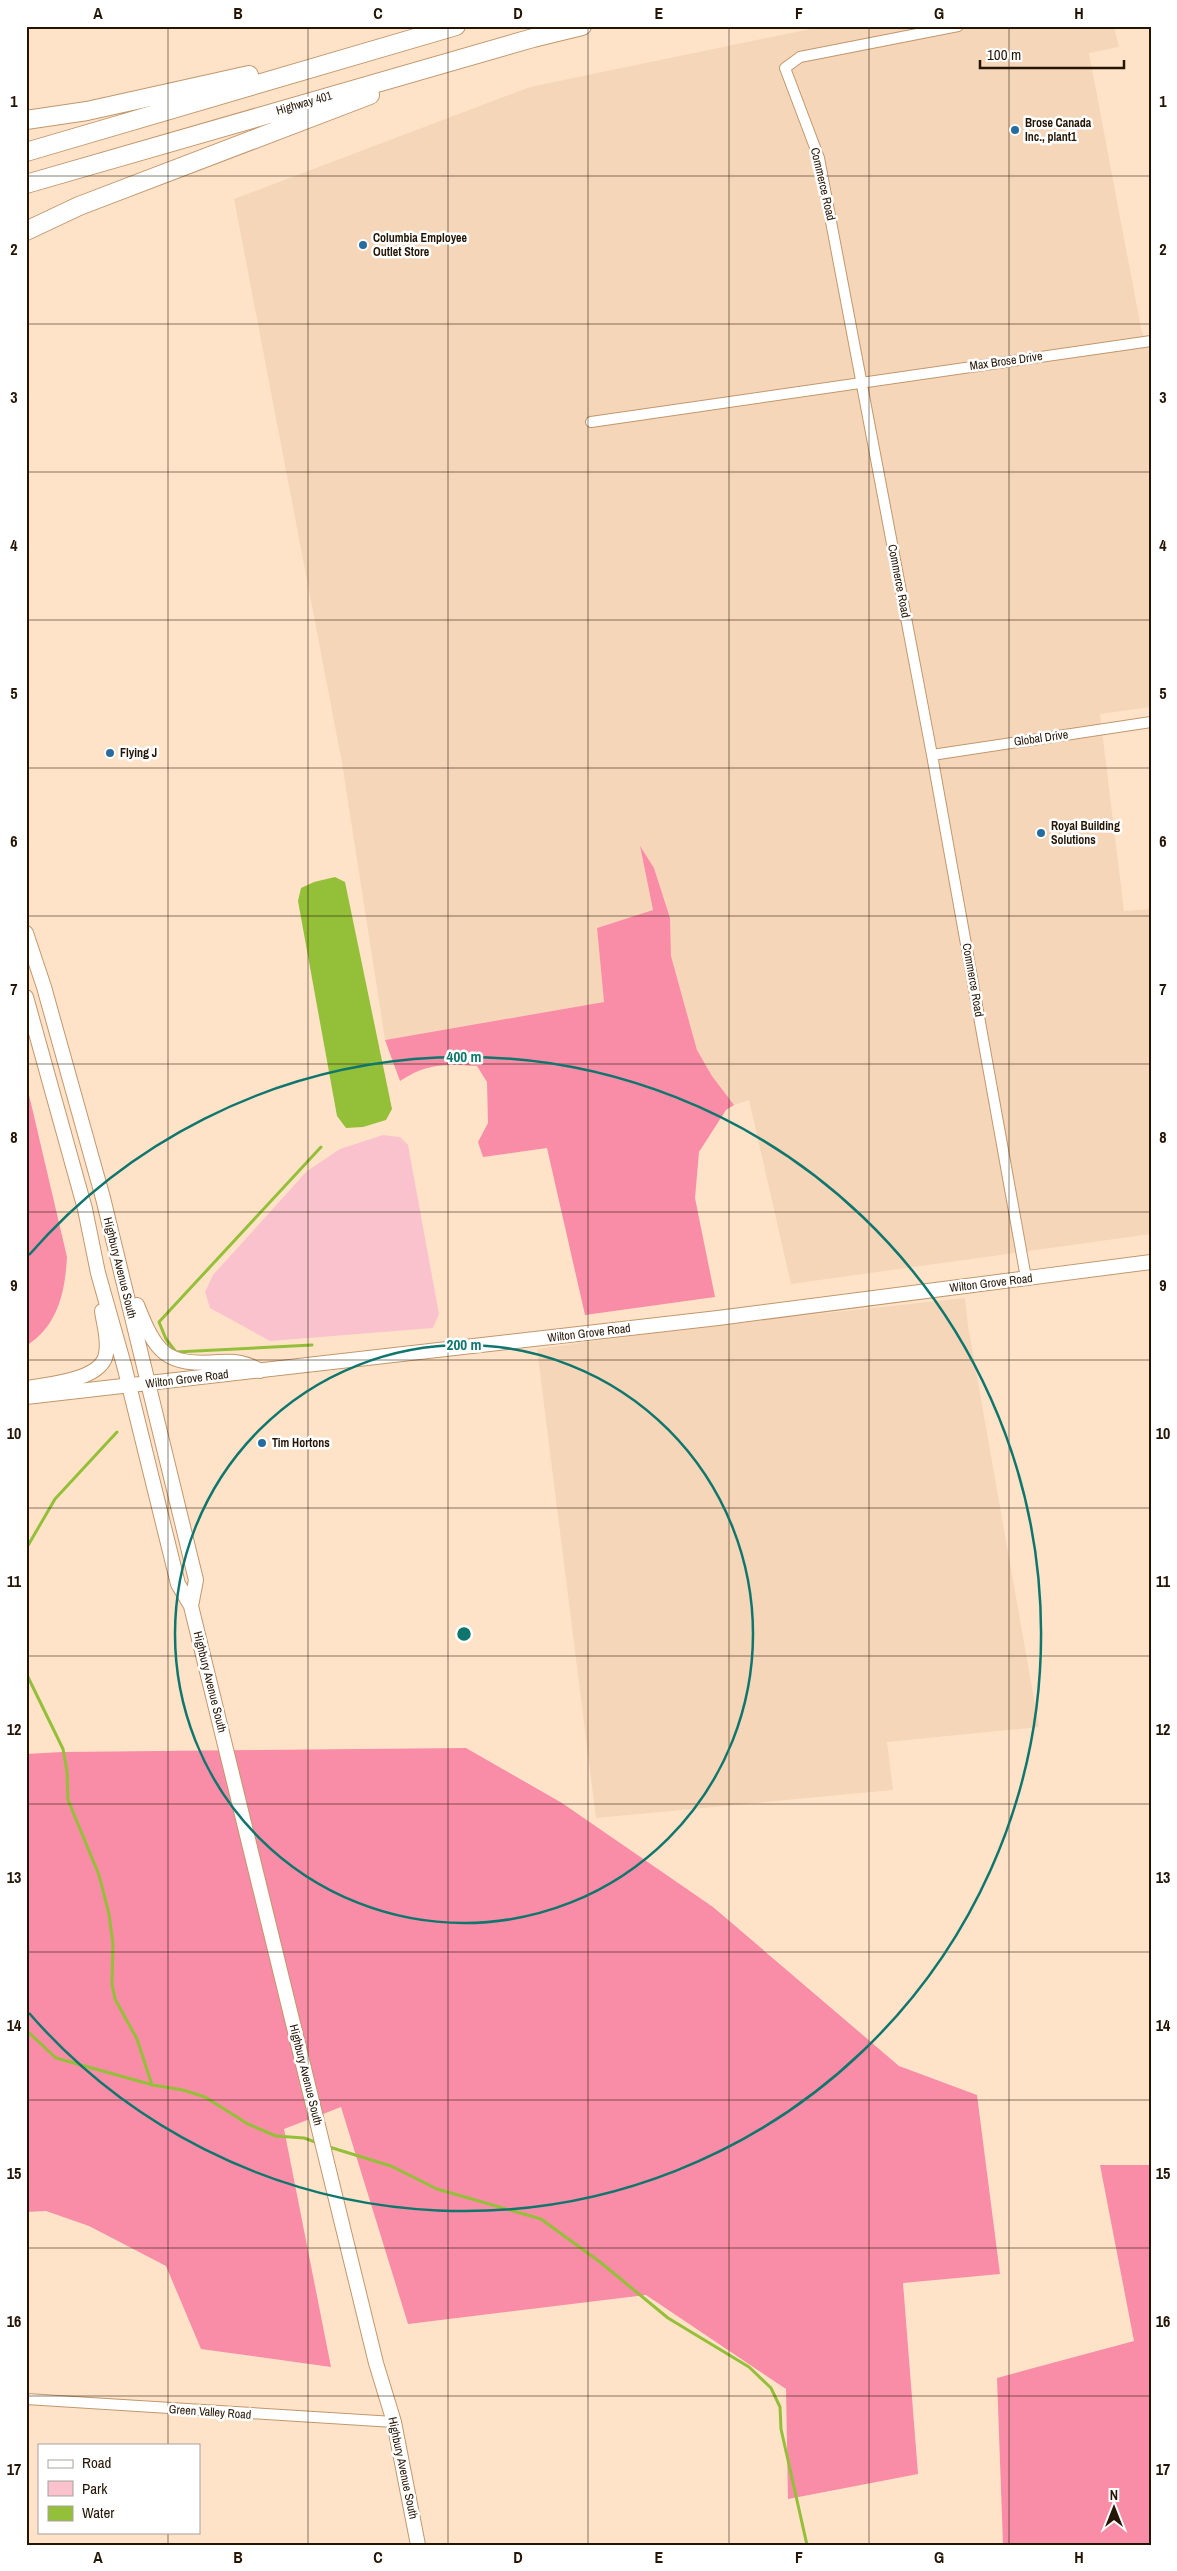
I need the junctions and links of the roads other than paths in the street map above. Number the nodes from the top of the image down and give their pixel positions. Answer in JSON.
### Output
{"nodes":[{"id":1,"x":456,"y":26,"type":"edge"},
{"id":2,"x":582,"y":26,"type":"edge"},
{"id":3,"x":958,"y":26,"type":"edge"},
{"id":4,"x":480,"y":53,"type":"junction"},
{"id":5,"x":295,"y":72,"type":"junction"},
{"id":6,"x":26,"y":120,"type":"edge"},
{"id":7,"x":26,"y":152,"type":"edge"},
{"id":8,"x":26,"y":184,"type":"edge"},
{"id":9,"x":26,"y":231,"type":"edge"},
{"id":10,"x":1151,"y":340,"type":"edge"},
{"id":11,"x":862,"y":382,"type":"junction"},
{"id":12,"x":591,"y":422,"type":"dead end"},
{"id":13,"x":1151,"y":722,"type":"edge"},
{"id":14,"x":932,"y":754,"type":"junction"},
{"id":15,"x":26,"y":933,"type":"edge"},
{"id":16,"x":26,"y":997,"type":"edge"},
{"id":17,"x":1151,"y":1262,"type":"edge"},
{"id":18,"x":120,"y":1268,"type":"junction"},
{"id":19,"x":98,"y":1273,"type":"junction"},
{"id":20,"x":1026,"y":1278,"type":"junction"},
{"id":21,"x":260,"y":1371,"type":"junction"},
{"id":22,"x":148,"y":1384,"type":"junction"},
{"id":23,"x":128,"y":1386,"type":"junction"},
{"id":24,"x":26,"y":1388,"type":"edge"},
{"id":25,"x":26,"y":1397,"type":"edge"},
{"id":26,"x":191,"y":1606,"type":"junction"},
{"id":27,"x":26,"y":2399,"type":"edge"},
{"id":28,"x":394,"y":2422,"type":"junction"},
{"id":29,"x":418,"y":2545,"type":"edge"}],
"edges":[{"from":1,"to":5,"type":"highway"},
{"from":2,"to":4,"type":"highway","name":"Highway 401"},
{"from":3,"to":11,"type":"street","name":"Commerce Road"},
{"from":4,"to":8,"type":"highway","name":"Highway 401"},
{"from":4,"to":9,"type":"highway"},
{"from":5,"to":6,"type":"highway"},
{"from":5,"to":7,"type":"highway"},
{"from":10,"to":11,"type":"street","name":"Max Brose Drive"},
{"from":11,"to":12,"type":"street","name":"Max Brose Drive"},
{"from":11,"to":14,"type":"street","name":"Commerce Road"},
{"from":13,"to":14,"type":"street","name":"Global Drive"},
{"from":14,"to":20,"type":"street","name":"Commerce Road"},
{"from":15,"to":18,"type":"main road","name":"Highbury Avenue South"},
{"from":16,"to":19,"type":"main road","name":"Highbury Avenue South"},
{"from":17,"to":20,"type":"main road","name":"Wilton Grove Road"},
{"from":18,"to":21,"type":"main road"},
{"from":18,"to":22,"type":"main road","name":"Highbury Avenue South"},
{"from":19,"to":23,"type":"main road","name":"Highbury Avenue South"},
{"from":19,"to":24,"type":"main road"},
{"from":20,"to":21,"type":"main road","name":"Wilton Grove Road"},
{"from":21,"to":22,"type":"main road","name":"Wilton Grove Road"},
{"from":22,"to":23,"type":"main road","name":"Wilton Grove Road"},
{"from":22,"to":26,"type":"main road","name":"Highbury Avenue South"},
{"from":23,"to":25,"type":"main road","name":"Wilton Grove Road"},
{"from":23,"to":26,"type":"main road","name":"Highbury Avenue South"},
{"from":26,"to":28,"type":"main road","name":"Highbury Avenue South"},
{"from":27,"to":28,"type":"street","name":"Green Valley Road"},
{"from":28,"to":29,"type":"main road","name":"Highbury Avenue South"}]}
